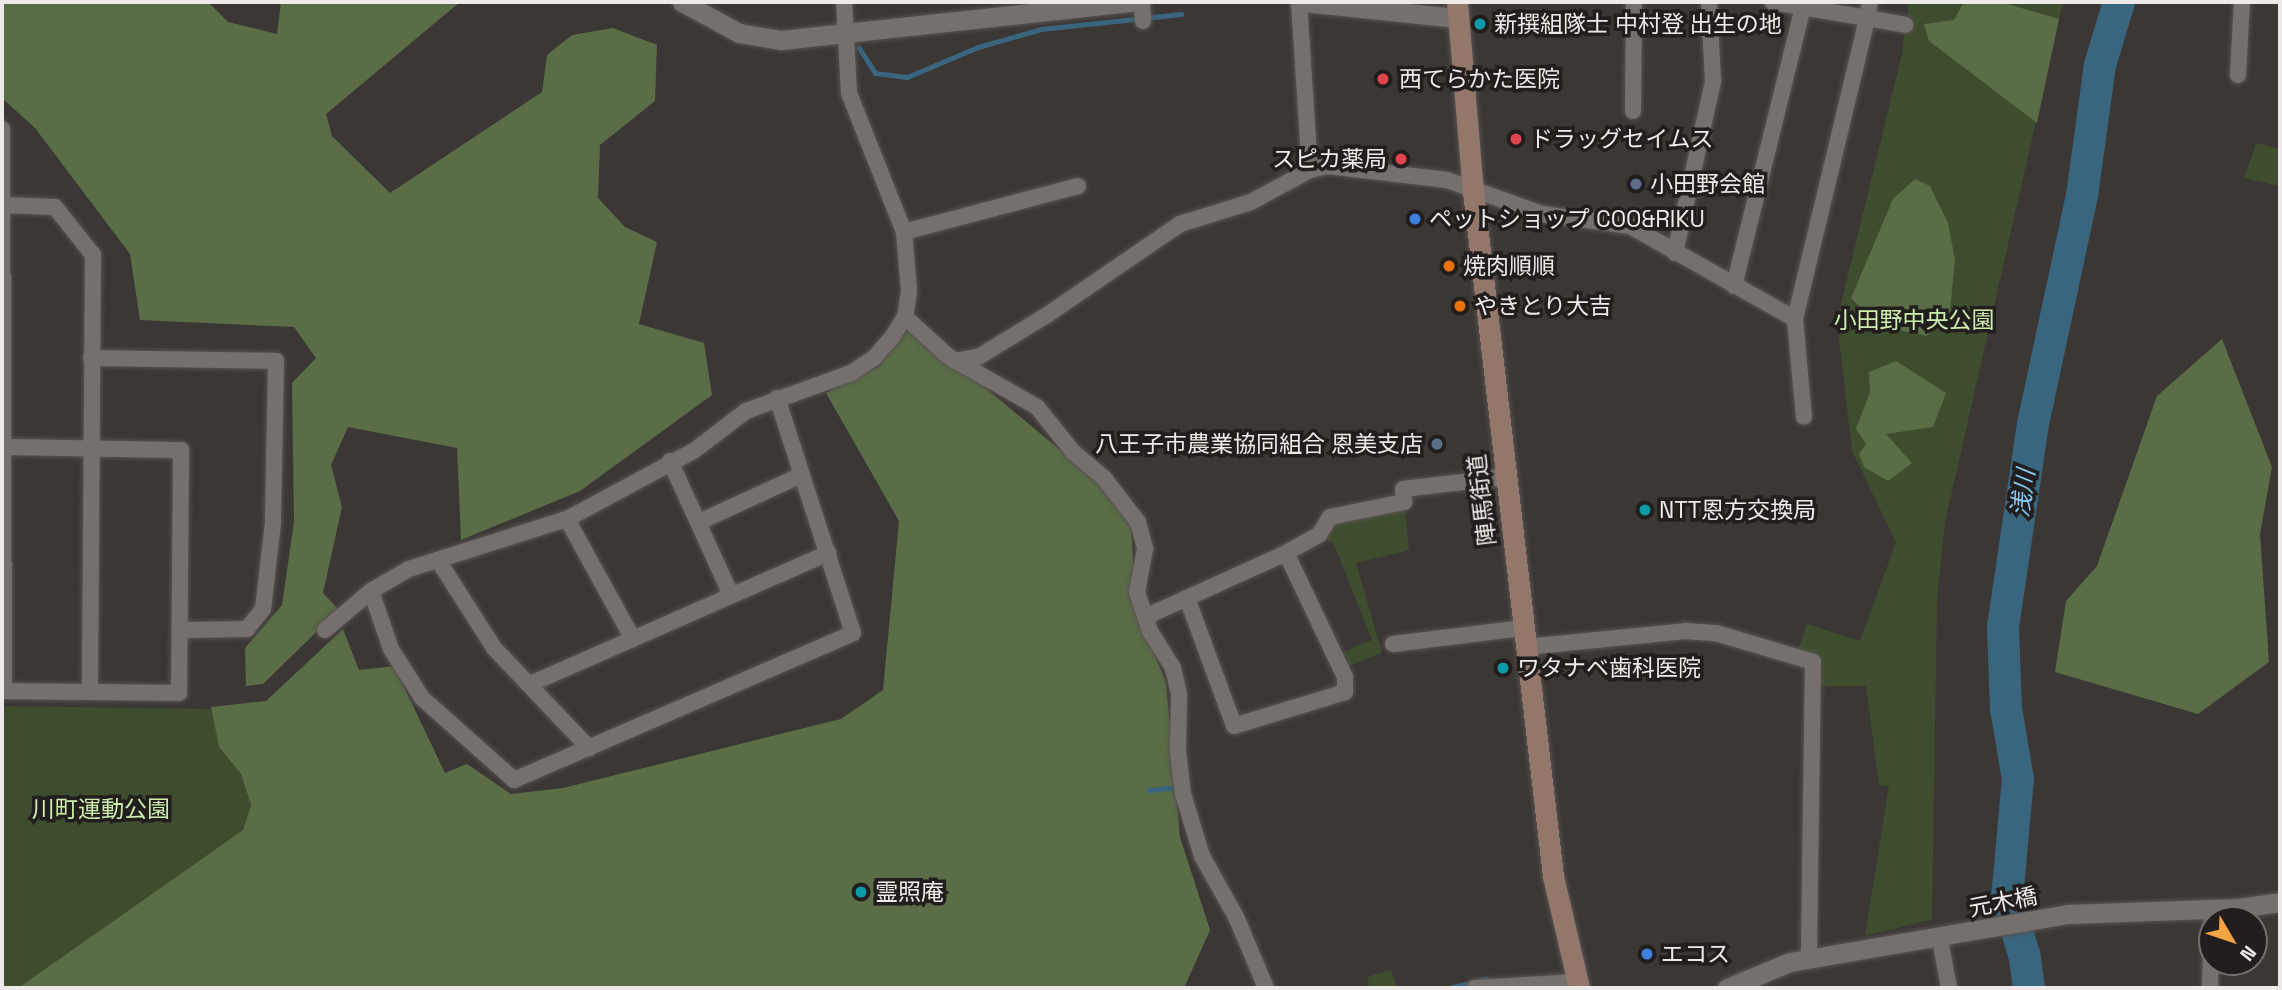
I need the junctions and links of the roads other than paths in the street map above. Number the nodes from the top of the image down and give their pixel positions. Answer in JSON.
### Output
{"nodes":[{"id":1,"x":682,"y":2,"type":"edge"},
{"id":2,"x":844,"y":2,"type":"edge"},
{"id":3,"x":1302,"y":2,"type":"edge"},
{"id":4,"x":1634,"y":2,"type":"edge"},
{"id":5,"x":1709,"y":2,"type":"edge"},
{"id":6,"x":1772,"y":2,"type":"edge"},
{"id":7,"x":2242,"y":2,"type":"edge"},
{"id":8,"x":1801,"y":5,"type":"edge"},
{"id":9,"x":1022,"y":7,"type":"edge"},
{"id":10,"x":1140,"y":9,"type":"edge"},
{"id":11,"x":1457,"y":10,"type":"edge"},
{"id":12,"x":1868,"y":10,"type":"edge"},
{"id":13,"x":1905,"y":25,"type":"dead end"},
{"id":14,"x":842,"y":33,"type":"junction"},
{"id":15,"x":2238,"y":75,"type":"dead end"},
{"id":16,"x":1633,"y":111,"type":"dead end"},
{"id":17,"x":2,"y":129,"type":"edge"},
{"id":18,"x":1310,"y":170,"type":"junction"},
{"id":19,"x":1078,"y":186,"type":"dead end"},
{"id":20,"x":1473,"y":191,"type":"junction"},
{"id":21,"x":2,"y":205,"type":"edge"},
{"id":22,"x":904,"y":232,"type":"junction"},
{"id":23,"x":1675,"y":253,"type":"junction"},
{"id":24,"x":1734,"y":286,"type":"junction"},
{"id":25,"x":905,"y":317,"type":"junction"},
{"id":26,"x":1795,"y":319,"type":"junction"},
{"id":27,"x":92,"y":358,"type":"junction"},
{"id":28,"x":955,"y":361,"type":"junction"},
{"id":29,"x":777,"y":398,"type":"junction"},
{"id":30,"x":1804,"y":417,"type":"dead end"},
{"id":31,"x":2,"y":447,"type":"edge"},
{"id":32,"x":92,"y":448,"type":"junction"},
{"id":33,"x":670,"y":461,"type":"junction"},
{"id":34,"x":801,"y":475,"type":"junction"},
{"id":35,"x":1505,"y":477,"type":"junction"},
{"id":36,"x":567,"y":519,"type":"junction"},
{"id":37,"x":699,"y":522,"type":"junction"},
{"id":38,"x":829,"y":553,"type":"junction"},
{"id":39,"x":1286,"y":553,"type":"junction"},
{"id":40,"x":438,"y":560,"type":"junction"},
{"id":41,"x":371,"y":591,"type":"junction"},
{"id":42,"x":731,"y":595,"type":"junction"},
{"id":43,"x":1187,"y":598,"type":"junction"},
{"id":44,"x":1145,"y":617,"type":"junction"},
{"id":45,"x":180,"y":630,"type":"junction"},
{"id":46,"x":325,"y":630,"type":"dead end"},
{"id":47,"x":1525,"y":637,"type":"junction"},
{"id":48,"x":634,"y":639,"type":"junction"},
{"id":49,"x":1393,"y":644,"type":"dead end"},
{"id":50,"x":530,"y":684,"type":"junction"},
{"id":51,"x":3,"y":691,"type":"edge"},
{"id":52,"x":90,"y":692,"type":"junction"},
{"id":53,"x":589,"y":748,"type":"junction"},
{"id":54,"x":2280,"y":902,"type":"edge"},
{"id":55,"x":2241,"y":906,"type":"edge"},
{"id":56,"x":2198,"y":909,"type":"edge"},
{"id":57,"x":1943,"y":938,"type":"junction"},
{"id":58,"x":1809,"y":959,"type":"junction"},
{"id":59,"x":1578,"y":985,"type":"edge"},
{"id":60,"x":1266,"y":988,"type":"edge"},
{"id":61,"x":1475,"y":988,"type":"edge"},
{"id":62,"x":1727,"y":988,"type":"edge"},
{"id":63,"x":1949,"y":988,"type":"edge"}],
"edges":[{"from":1,"to":14,"type":"street"},
{"from":2,"to":14,"type":"street"},
{"from":3,"to":11,"type":"street"},
{"from":3,"to":18,"type":"street"},
{"from":4,"to":16,"type":"street"},
{"from":5,"to":23,"type":"street"},
{"from":6,"to":8,"type":"street"},
{"from":7,"to":15,"type":"street"},
{"from":8,"to":12,"type":"street"},
{"from":8,"to":24,"type":"street"},
{"from":9,"to":10,"type":"street"},
{"from":9,"to":14,"type":"street"},
{"from":11,"to":20,"type":"main road","name":"陣馬街道"},
{"from":12,"to":13,"type":"street"},
{"from":12,"to":26,"type":"street"},
{"from":14,"to":22,"type":"street"},
{"from":17,"to":21,"type":"street"},
{"from":18,"to":20,"type":"street"},
{"from":18,"to":28,"type":"street"},
{"from":19,"to":22,"type":"street"},
{"from":20,"to":23,"type":"street"},
{"from":20,"to":35,"type":"main road","name":"陣馬街道"},
{"from":21,"to":27,"type":"street"},
{"from":21,"to":31,"type":"street"},
{"from":22,"to":25,"type":"street"},
{"from":23,"to":24,"type":"street"},
{"from":24,"to":26,"type":"street"},
{"from":25,"to":28,"type":"street"},
{"from":25,"to":29,"type":"street"},
{"from":26,"to":30,"type":"street"},
{"from":27,"to":32,"type":"street"},
{"from":27,"to":45,"type":"street"},
{"from":28,"to":44,"type":"street"},
{"from":29,"to":33,"type":"street"},
{"from":29,"to":34,"type":"street"},
{"from":31,"to":32,"type":"street"},
{"from":31,"to":51,"type":"street"},
{"from":32,"to":45,"type":"street"},
{"from":32,"to":52,"type":"street"},
{"from":33,"to":36,"type":"street"},
{"from":33,"to":37,"type":"street"},
{"from":34,"to":37,"type":"street"},
{"from":34,"to":38,"type":"street"},
{"from":35,"to":39,"type":"street"},
{"from":35,"to":47,"type":"main road","name":"陣馬街道"},
{"from":36,"to":40,"type":"street"},
{"from":36,"to":48,"type":"street"},
{"from":37,"to":42,"type":"street"},
{"from":38,"to":42,"type":"street"},
{"from":38,"to":53,"type":"street"},
{"from":39,"to":43,"type":"street"},
{"from":39,"to":43,"type":"street"},
{"from":40,"to":41,"type":"street"},
{"from":40,"to":50,"type":"street"},
{"from":41,"to":46,"type":"street"},
{"from":41,"to":53,"type":"street"},
{"from":42,"to":48,"type":"street"},
{"from":43,"to":44,"type":"street"},
{"from":44,"to":60,"type":"street"},
{"from":45,"to":52,"type":"street"},
{"from":47,"to":49,"type":"street"},
{"from":47,"to":58,"type":"street"},
{"from":47,"to":59,"type":"main road","name":"陣馬街道"},
{"from":48,"to":50,"type":"street"},
{"from":50,"to":53,"type":"street"},
{"from":51,"to":52,"type":"street"},
{"from":54,"to":55,"type":"street","name":"元木橋"},
{"from":56,"to":57,"type":"street","name":"元木橋"},
{"from":57,"to":58,"type":"street","name":"元木橋"},
{"from":57,"to":63,"type":"street"},
{"from":58,"to":62,"type":"street","name":"元木橋"},
{"from":59,"to":61,"type":"street"}]}
